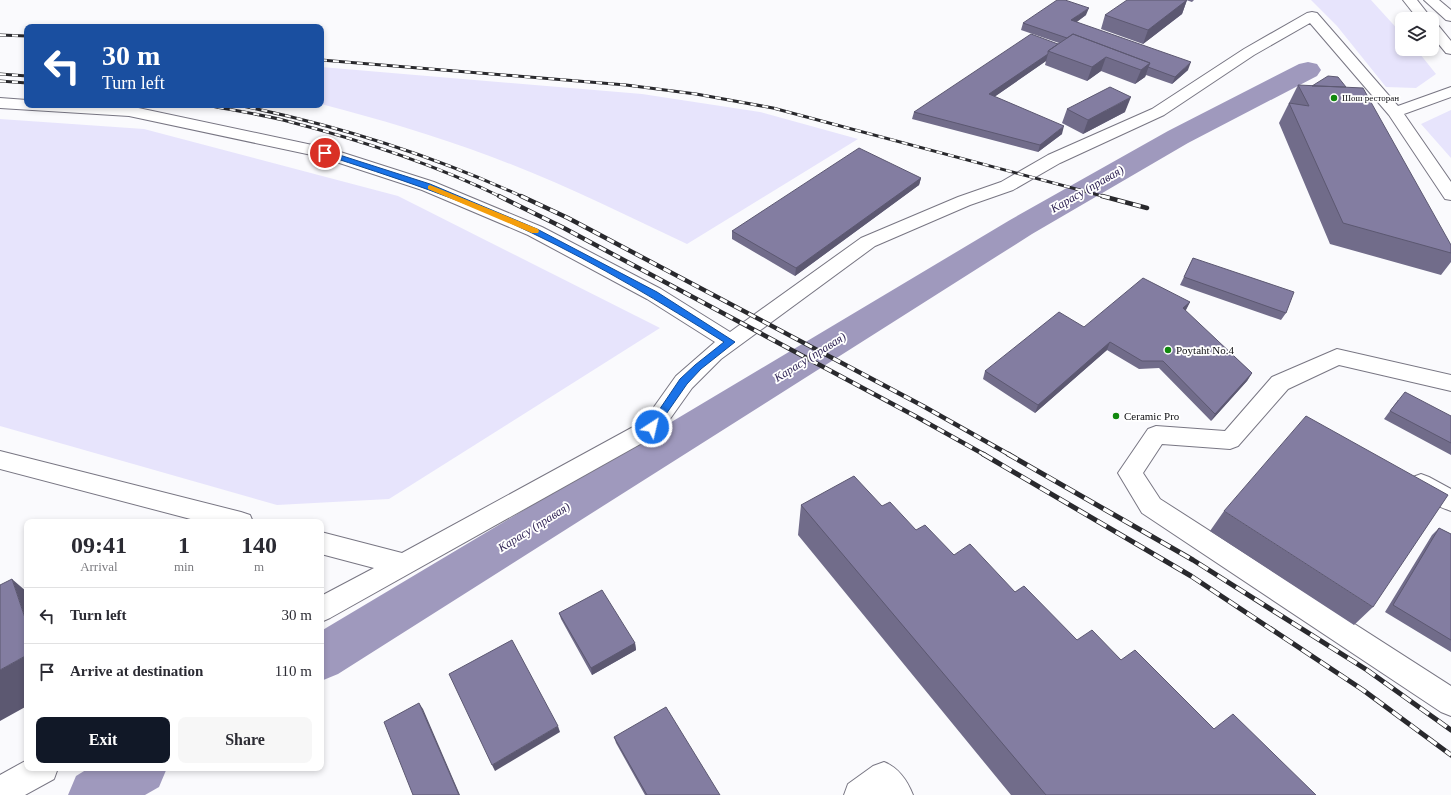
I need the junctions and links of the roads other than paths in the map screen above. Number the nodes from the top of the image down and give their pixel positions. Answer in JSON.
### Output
{"nodes":[{"id":1,"x":1410,"y":0,"type":"edge"},
{"id":2,"x":1431,"y":0,"type":"edge"},
{"id":3,"x":1419,"y":12,"type":"edge"},
{"id":4,"x":1451,"y":17,"type":"edge"},
{"id":5,"x":1439,"y":35,"type":"edge"},
{"id":6,"x":1451,"y":50,"type":"edge"},
{"id":7,"x":1451,"y":92,"type":"edge"},
{"id":8,"x":0,"y":103,"type":"edge"},
{"id":9,"x":24,"y":105,"type":"edge"},
{"id":10,"x":91,"y":108,"type":"edge"},
{"id":11,"x":1395,"y":112,"type":"junction"},
{"id":12,"x":1451,"y":195,"type":"edge"},
{"id":13,"x":730,"y":342,"type":"junction"},
{"id":14,"x":1451,"y":383,"type":"edge"},
{"id":15,"x":0,"y":460,"type":"edge"},
{"id":16,"x":1403,"y":474,"type":"edge"},
{"id":17,"x":1451,"y":501,"type":"edge"},
{"id":18,"x":229,"y":519,"type":"edge"},
{"id":19,"x":324,"y":544,"type":"edge"},
{"id":20,"x":403,"y":564,"type":"junction"},
{"id":21,"x":324,"y":608,"type":"edge"},
{"id":22,"x":1451,"y":702,"type":"edge"},
{"id":23,"x":38,"y":771,"type":"edge"},
{"id":24,"x":0,"y":792,"type":"edge"},
{"id":25,"x":859,"y":795,"type":"edge"},
{"id":26,"x":898,"y":795,"type":"edge"}],
"edges":[{"from":1,"to":3,"type":"main road"},
{"from":2,"to":4,"type":"main road"},
{"from":5,"to":6,"type":"main road"},
{"from":7,"to":11,"type":"main road"},
{"from":8,"to":9,"type":"main road"},
{"from":10,"to":13,"type":"main road"},
{"from":11,"to":12,"type":"main road"},
{"from":11,"to":13,"type":"main road"},
{"from":13,"to":20,"type":"main road"},
{"from":14,"to":22,"type":"main road"},
{"from":15,"to":18,"type":"main road"},
{"from":16,"to":17,"type":"main road"},
{"from":19,"to":20,"type":"main road"},
{"from":20,"to":21,"type":"main road"},
{"from":23,"to":24,"type":"main road"},
{"from":25,"to":26,"type":"main road"}]}
